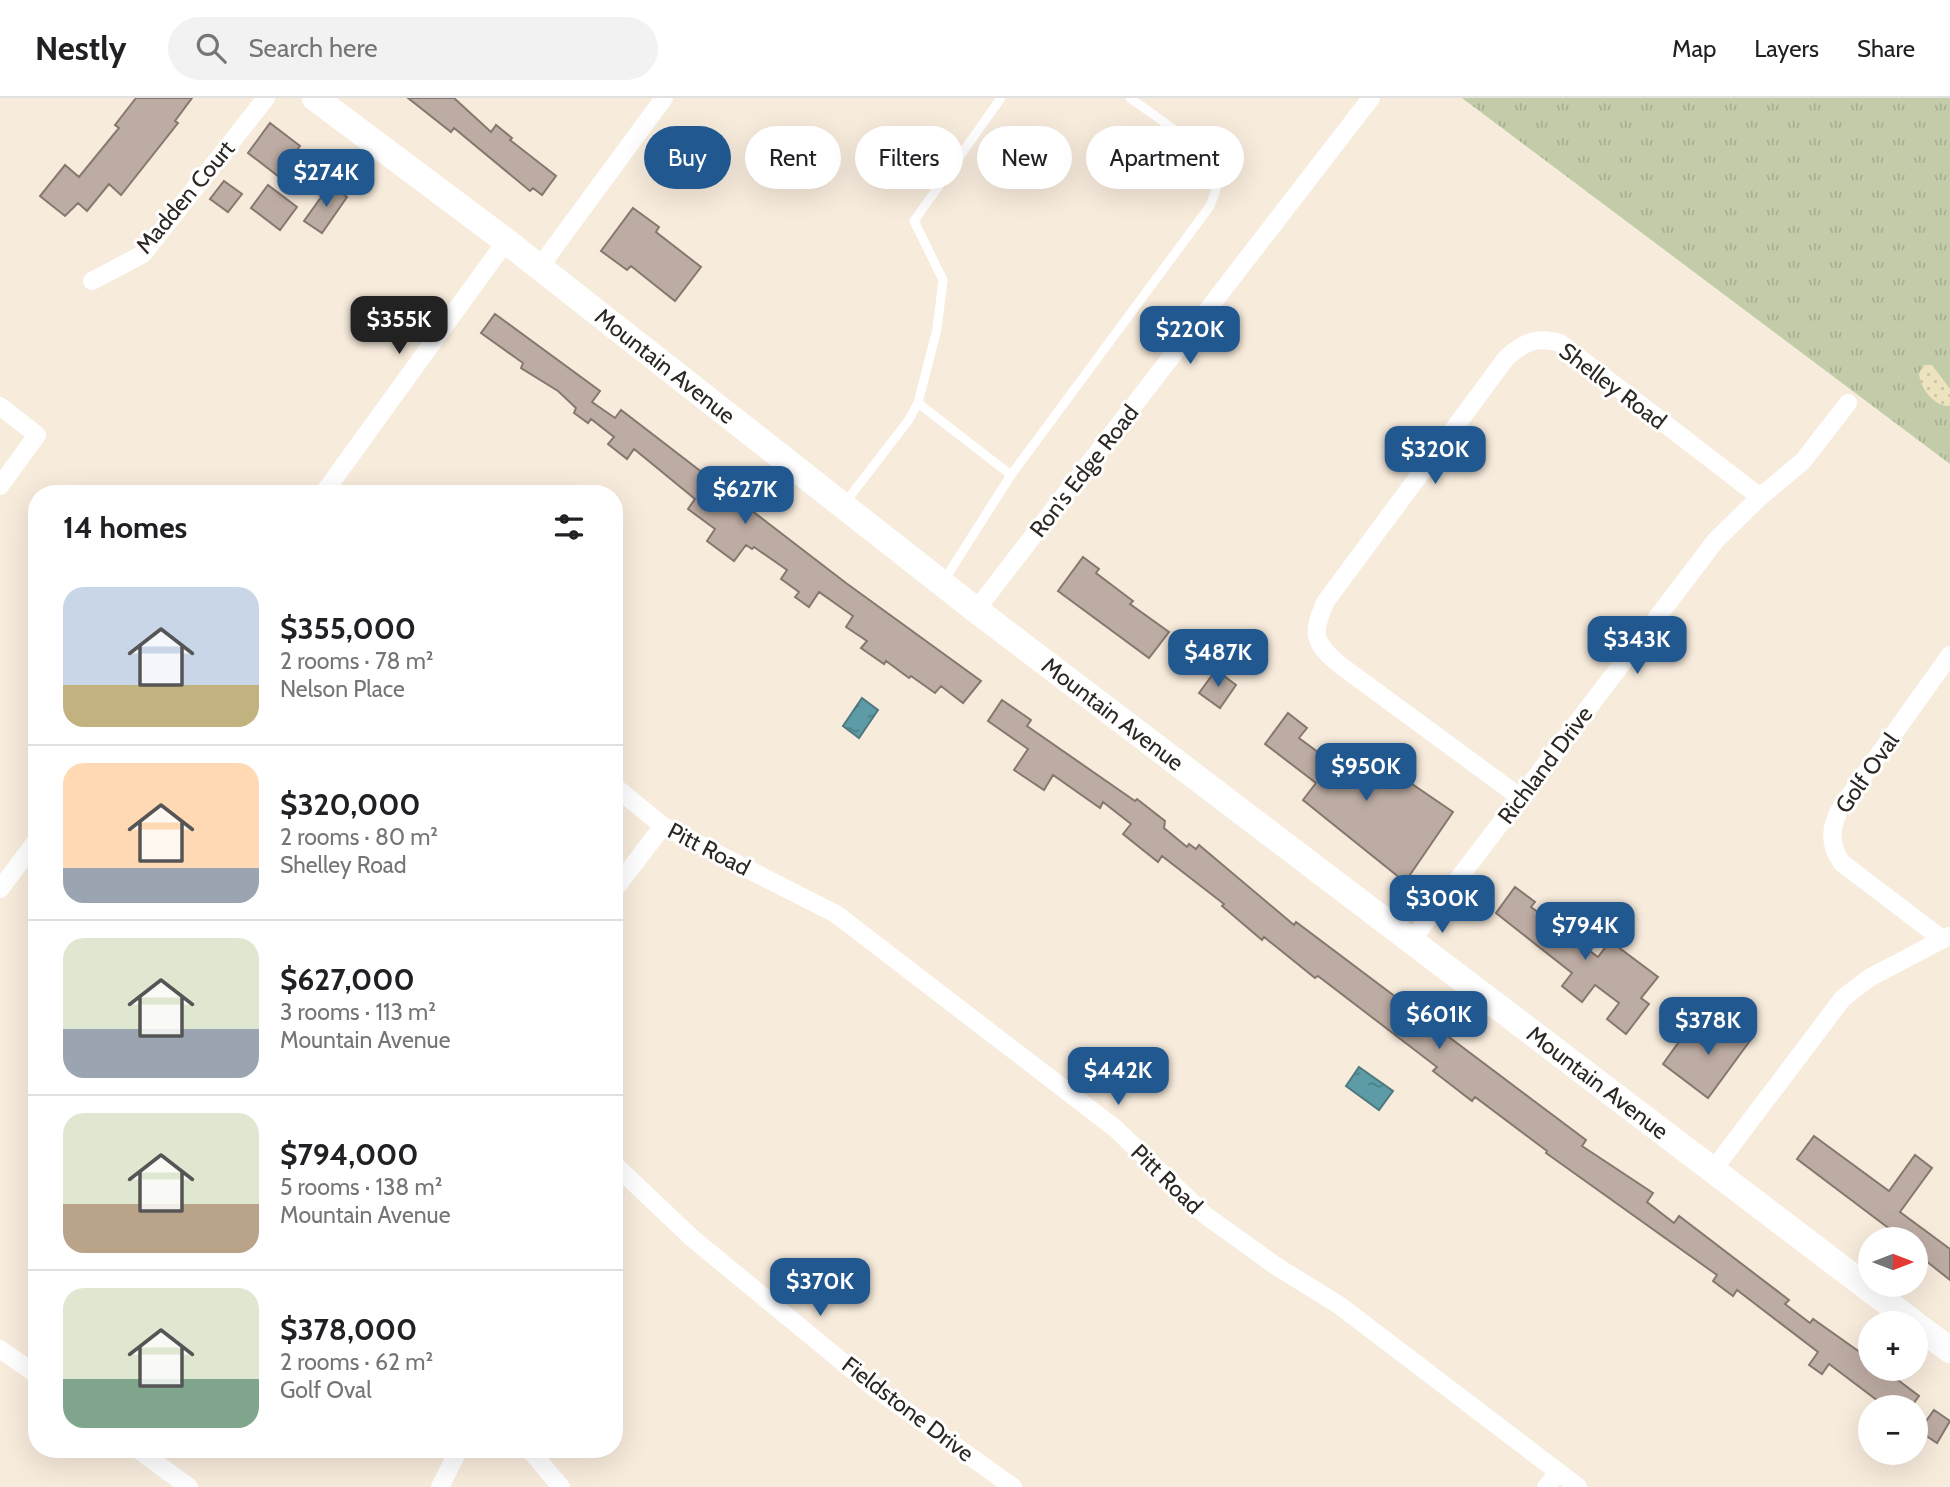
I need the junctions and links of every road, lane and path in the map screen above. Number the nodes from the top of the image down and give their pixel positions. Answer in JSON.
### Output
{"nodes":[{"id":1,"x":266,"y":98,"type":"edge"},
{"id":2,"x":316,"y":98,"type":"edge"},
{"id":3,"x":664,"y":98,"type":"edge"},
{"id":4,"x":1001,"y":98,"type":"edge"},
{"id":5,"x":1130,"y":98,"type":"edge"},
{"id":6,"x":1371,"y":98,"type":"edge"},
{"id":7,"x":506,"y":241,"type":"junction"},
{"id":8,"x":539,"y":268,"type":"junction"},
{"id":9,"x":92,"y":281,"type":"dead end"},
{"id":10,"x":918,"y":403,"type":"junction"},
{"id":11,"x":1848,"y":403,"type":"dead end"},
{"id":12,"x":0,"y":405,"type":"edge"},
{"id":13,"x":1011,"y":475,"type":"junction"},
{"id":14,"x":329,"y":485,"type":"edge"},
{"id":15,"x":0,"y":486,"type":"edge"},
{"id":16,"x":1760,"y":497,"type":"junction"},
{"id":17,"x":843,"y":506,"type":"junction"},
{"id":18,"x":942,"y":583,"type":"junction"},
{"id":19,"x":976,"y":610,"type":"junction"},
{"id":20,"x":1950,"y":655,"type":"edge"},
{"id":21,"x":623,"y":793,"type":"edge"},
{"id":22,"x":1521,"y":798,"type":"junction"},
{"id":23,"x":663,"y":826,"type":"junction"},
{"id":24,"x":28,"y":852,"type":"edge"},
{"id":25,"x":623,"y":878,"type":"edge"},
{"id":26,"x":0,"y":889,"type":"edge"},
{"id":27,"x":1946,"y":937,"type":"edge"},
{"id":28,"x":1411,"y":942,"type":"junction"},
{"id":29,"x":1713,"y":1170,"type":"junction"},
{"id":30,"x":623,"y":1173,"type":"edge"},
{"id":31,"x":1898,"y":1311,"type":"edge"},
{"id":32,"x":1928,"y":1334,"type":"edge"},
{"id":33,"x":0,"y":1349,"type":"edge"},
{"id":34,"x":1950,"y":1350,"type":"edge"},
{"id":35,"x":28,"y":1369,"type":"edge"},
{"id":36,"x":149,"y":1458,"type":"edge"},
{"id":37,"x":454,"y":1458,"type":"edge"},
{"id":38,"x":537,"y":1458,"type":"edge"},
{"id":39,"x":1558,"y":1473,"type":"junction"},
{"id":40,"x":189,"y":1487,"type":"edge"},
{"id":41,"x":440,"y":1487,"type":"edge"},
{"id":42,"x":561,"y":1487,"type":"edge"},
{"id":43,"x":1013,"y":1487,"type":"edge"},
{"id":44,"x":1546,"y":1487,"type":"edge"},
{"id":45,"x":1578,"y":1487,"type":"edge"}],
"edges":[{"from":1,"to":9,"type":"street","name":"Madden Court"},
{"from":2,"to":7,"type":"street","name":"Mountain Avenue"},
{"from":3,"to":8,"type":"street"},
{"from":4,"to":10,"type":"lane"},
{"from":5,"to":13,"type":"lane"},
{"from":6,"to":19,"type":"street","name":"Ron's Edge Road"},
{"from":7,"to":8,"type":"street","name":"Mountain Avenue"},
{"from":7,"to":14,"type":"street"},
{"from":8,"to":17,"type":"street","name":"Mountain Avenue"},
{"from":10,"to":13,"type":"lane"},
{"from":10,"to":17,"type":"lane"},
{"from":11,"to":16,"type":"street","name":"Richland Drive"},
{"from":12,"to":15,"type":"street"},
{"from":13,"to":18,"type":"lane"},
{"from":16,"to":22,"type":"street","name":"Richland Drive"},
{"from":16,"to":22,"type":"street","name":"Shelley Road"},
{"from":17,"to":18,"type":"street","name":"Mountain Avenue"},
{"from":18,"to":19,"type":"street","name":"Mountain Avenue"},
{"from":19,"to":28,"type":"street","name":"Mountain Avenue"},
{"from":20,"to":27,"type":"street","name":"Golf Oval"},
{"from":21,"to":23,"type":"street","name":"Pitt Road"},
{"from":22,"to":28,"type":"street","name":"Richland Drive"},
{"from":23,"to":25,"type":"street"},
{"from":23,"to":39,"type":"street","name":"Pitt Road"},
{"from":24,"to":26,"type":"street"},
{"from":27,"to":29,"type":"street","name":"Golf Oval"},
{"from":28,"to":29,"type":"street","name":"Mountain Avenue"},
{"from":29,"to":31,"type":"street","name":"Mountain Avenue"},
{"from":30,"to":43,"type":"street","name":"Fieldstone Drive"},
{"from":32,"to":34,"type":"street","name":"Mountain Avenue"},
{"from":33,"to":35,"type":"street"},
{"from":36,"to":40,"type":"street"},
{"from":37,"to":41,"type":"street"},
{"from":38,"to":42,"type":"street"},
{"from":39,"to":44,"type":"street"},
{"from":39,"to":45,"type":"street","name":"Pitt Road"}]}
